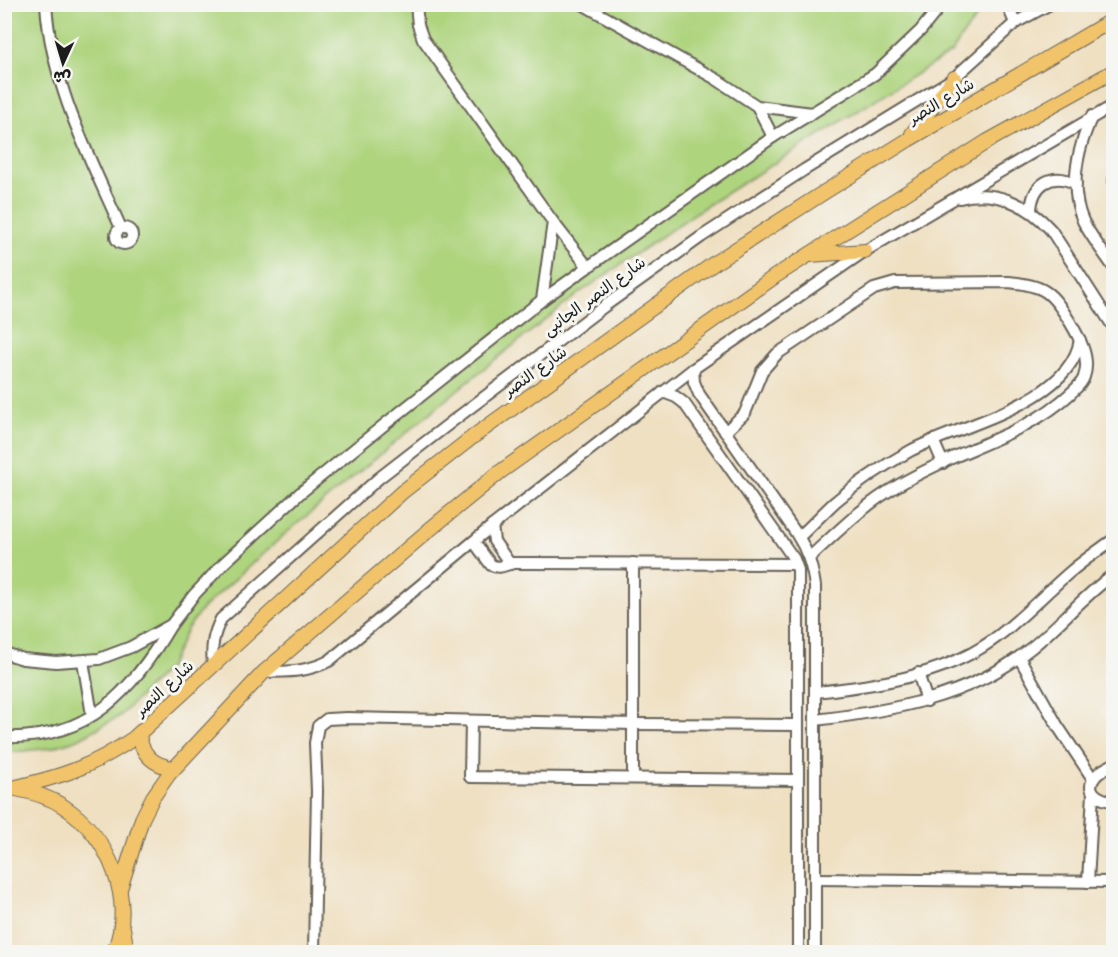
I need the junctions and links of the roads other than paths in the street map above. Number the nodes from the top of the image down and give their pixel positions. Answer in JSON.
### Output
{"nodes":[{"id":1,"x":46,"y":4,"type":"edge"},
{"id":2,"x":416,"y":4,"type":"edge"},
{"id":3,"x":582,"y":4,"type":"edge"},
{"id":4,"x":1007,"y":4,"type":"edge"},
{"id":5,"x":1050,"y":4,"type":"edge"},
{"id":6,"x":942,"y":6,"type":"edge"},
{"id":7,"x":1037,"y":7,"type":"edge"},
{"id":8,"x":1113,"y":19,"type":"edge"},
{"id":9,"x":1015,"y":23,"type":"junction"},
{"id":10,"x":1113,"y":71,"type":"edge"},
{"id":11,"x":954,"y":78,"type":"junction"},
{"id":12,"x":1113,"y":105,"type":"edge"},
{"id":13,"x":757,"y":106,"type":"junction"},
{"id":14,"x":812,"y":113,"type":"junction"},
{"id":15,"x":1092,"y":116,"type":"junction"},
{"id":16,"x":773,"y":137,"type":"junction"},
{"id":17,"x":908,"y":140,"type":"junction"},
{"id":18,"x":1113,"y":179,"type":"edge"},
{"id":19,"x":1076,"y":184,"type":"junction"},
{"id":20,"x":951,"y":201,"type":"junction"},
{"id":21,"x":1113,"y":209,"type":"edge"},
{"id":22,"x":1031,"y":211,"type":"junction"},
{"id":23,"x":553,"y":222,"type":"junction"},
{"id":24,"x":121,"y":228,"type":"dead end"},
{"id":25,"x":865,"y":251,"type":"junction"},
{"id":26,"x":808,"y":255,"type":"junction"},
{"id":27,"x":588,"y":267,"type":"junction"},
{"id":28,"x":1113,"y":268,"type":"edge"},
{"id":29,"x":542,"y":300,"type":"junction"},
{"id":30,"x":1113,"y":328,"type":"edge"},
{"id":31,"x":1080,"y":340,"type":"junction"},
{"id":32,"x":1069,"y":367,"type":"junction"},
{"id":33,"x":693,"y":369,"type":"junction"},
{"id":34,"x":1084,"y":378,"type":"junction"},
{"id":35,"x":663,"y":392,"type":"junction"},
{"id":36,"x":718,"y":422,"type":"junction"},
{"id":37,"x":705,"y":432,"type":"junction"},
{"id":38,"x":725,"y":432,"type":"junction"},
{"id":39,"x":933,"y":440,"type":"junction"},
{"id":40,"x":943,"y":463,"type":"junction"},
{"id":41,"x":492,"y":526,"type":"junction"},
{"id":42,"x":799,"y":537,"type":"junction"},
{"id":43,"x":1113,"y":538,"type":"edge"},
{"id":44,"x":474,"y":542,"type":"junction"},
{"id":45,"x":809,"y":558,"type":"junction"},
{"id":46,"x":633,"y":563,"type":"junction"},
{"id":47,"x":510,"y":564,"type":"junction"},
{"id":48,"x":795,"y":564,"type":"junction"},
{"id":49,"x":1113,"y":574,"type":"edge"},
{"id":50,"x":171,"y":625,"type":"junction"},
{"id":51,"x":4,"y":653,"type":"edge"},
{"id":52,"x":1019,"y":657,"type":"junction"},
{"id":53,"x":83,"y":661,"type":"junction"},
{"id":54,"x":213,"y":665,"type":"junction"},
{"id":55,"x":264,"y":672,"type":"junction"},
{"id":56,"x":918,"y":674,"type":"junction"},
{"id":57,"x":815,"y":692,"type":"junction"},
{"id":58,"x":927,"y":700,"type":"junction"},
{"id":59,"x":93,"y":715,"type":"junction"},
{"id":60,"x":815,"y":720,"type":"junction"},
{"id":61,"x":471,"y":721,"type":"junction"},
{"id":62,"x":634,"y":724,"type":"junction"},
{"id":63,"x":798,"y":725,"type":"junction"},
{"id":64,"x":139,"y":734,"type":"junction"},
{"id":65,"x":4,"y":737,"type":"edge"},
{"id":66,"x":1113,"y":764,"type":"edge"},
{"id":67,"x":174,"y":768,"type":"junction"},
{"id":68,"x":1097,"y":775,"type":"junction"},
{"id":69,"x":633,"y":778,"type":"junction"},
{"id":70,"x":1113,"y":778,"type":"edge"},
{"id":71,"x":797,"y":780,"type":"junction"},
{"id":72,"x":8,"y":788,"type":"edge"},
{"id":73,"x":1094,"y":793,"type":"junction"},
{"id":74,"x":1113,"y":801,"type":"edge"},
{"id":75,"x":797,"y":836,"type":"junction"},
{"id":76,"x":815,"y":836,"type":"junction"},
{"id":77,"x":815,"y":879,"type":"junction"},
{"id":78,"x":1088,"y":882,"type":"junction"},
{"id":79,"x":1113,"y":882,"type":"edge"},
{"id":80,"x":120,"y":889,"type":"junction"},
{"id":81,"x":121,"y":922,"type":"junction"},
{"id":82,"x":114,"y":952,"type":"edge"},
{"id":83,"x":128,"y":952,"type":"edge"},
{"id":84,"x":314,"y":952,"type":"edge"},
{"id":85,"x":798,"y":952,"type":"edge"},
{"id":86,"x":815,"y":952,"type":"edge"}],
"edges":[{"from":1,"to":24,"type":"street"},
{"from":2,"to":23,"type":"street"},
{"from":3,"to":13,"type":"street"},
{"from":4,"to":9,"type":"street"},
{"from":5,"to":7,"type":"street","name":"شارع النصر الجانبى"},
{"from":6,"to":14,"type":"street"},
{"from":7,"to":9,"type":"street","name":"شارع النصر الجانبى"},
{"from":8,"to":17,"type":"main road","name":"شارع النصر"},
{"from":9,"to":11,"type":"street","name":"شارع النصر الجانبى"},
{"from":10,"to":26,"type":"main road"},
{"from":11,"to":17,"type":"main road"},
{"from":11,"to":54,"type":"street","name":"شارع النصر الجانبى"},
{"from":12,"to":15,"type":"street"},
{"from":13,"to":14,"type":"street"},
{"from":13,"to":16,"type":"street"},
{"from":14,"to":16,"type":"street"},
{"from":15,"to":19,"type":"street"},
{"from":15,"to":20,"type":"street"},
{"from":16,"to":27,"type":"street"},
{"from":17,"to":54,"type":"main road","name":"شارع النصر"},
{"from":18,"to":21,"type":"street"},
{"from":19,"to":22,"type":"street"},
{"from":19,"to":28,"type":"street"},
{"from":20,"to":22,"type":"street"},
{"from":20,"to":25,"type":"street"},
{"from":22,"to":30,"type":"street"},
{"from":23,"to":27,"type":"street"},
{"from":23,"to":29,"type":"street"},
{"from":25,"to":26,"type":"main road"},
{"from":25,"to":33,"type":"street"},
{"from":26,"to":55,"type":"main road"},
{"from":27,"to":29,"type":"street"},
{"from":29,"to":50,"type":"street"},
{"from":31,"to":32,"type":"street"},
{"from":31,"to":34,"type":"street"},
{"from":31,"to":38,"type":"street"},
{"from":32,"to":34,"type":"street"},
{"from":32,"to":39,"type":"street"},
{"from":33,"to":35,"type":"street"},
{"from":33,"to":36,"type":"street"},
{"from":34,"to":40,"type":"street"},
{"from":35,"to":37,"type":"street"},
{"from":35,"to":41,"type":"street"},
{"from":36,"to":37,"type":"street"},
{"from":36,"to":38,"type":"street"},
{"from":37,"to":48,"type":"street"},
{"from":38,"to":42,"type":"street"},
{"from":39,"to":40,"type":"street"},
{"from":39,"to":42,"type":"street"},
{"from":40,"to":45,"type":"street"},
{"from":41,"to":44,"type":"street"},
{"from":41,"to":47,"type":"street"},
{"from":42,"to":45,"type":"street"},
{"from":43,"to":56,"type":"street"},
{"from":44,"to":47,"type":"street"},
{"from":44,"to":55,"type":"street"},
{"from":45,"to":57,"type":"street"},
{"from":46,"to":47,"type":"street"},
{"from":46,"to":48,"type":"street"},
{"from":46,"to":62,"type":"street"},
{"from":48,"to":63,"type":"street"},
{"from":49,"to":52,"type":"street"},
{"from":50,"to":53,"type":"street"},
{"from":50,"to":59,"type":"street"},
{"from":51,"to":53,"type":"street"},
{"from":52,"to":58,"type":"street"},
{"from":52,"to":68,"type":"street"},
{"from":53,"to":59,"type":"street"},
{"from":54,"to":64,"type":"main road","name":"شارع النصر"},
{"from":55,"to":67,"type":"main road"},
{"from":56,"to":57,"type":"street"},
{"from":56,"to":58,"type":"street"},
{"from":57,"to":60,"type":"street"},
{"from":58,"to":60,"type":"street"},
{"from":59,"to":65,"type":"street"},
{"from":60,"to":76,"type":"street"},
{"from":61,"to":62,"type":"street"},
{"from":61,"to":69,"type":"street"},
{"from":61,"to":84,"type":"street"},
{"from":62,"to":63,"type":"street"},
{"from":62,"to":69,"type":"street"},
{"from":63,"to":71,"type":"street"},
{"from":64,"to":67,"type":"main road"},
{"from":64,"to":72,"type":"main road","name":"شارع النصر"},
{"from":66,"to":68,"type":"street"},
{"from":67,"to":80,"type":"main road"},
{"from":68,"to":70,"type":"street"},
{"from":68,"to":73,"type":"street"},
{"from":69,"to":71,"type":"street"},
{"from":71,"to":75,"type":"street"},
{"from":72,"to":80,"type":"main road"},
{"from":73,"to":74,"type":"street"},
{"from":73,"to":78,"type":"street"},
{"from":75,"to":76,"type":"street"},
{"from":75,"to":85,"type":"street"},
{"from":76,"to":77,"type":"street"},
{"from":77,"to":78,"type":"street"},
{"from":77,"to":86,"type":"street"},
{"from":78,"to":79,"type":"street"},
{"from":80,"to":81,"type":"main road"},
{"from":81,"to":82,"type":"main road"},
{"from":81,"to":83,"type":"main road"}]}
